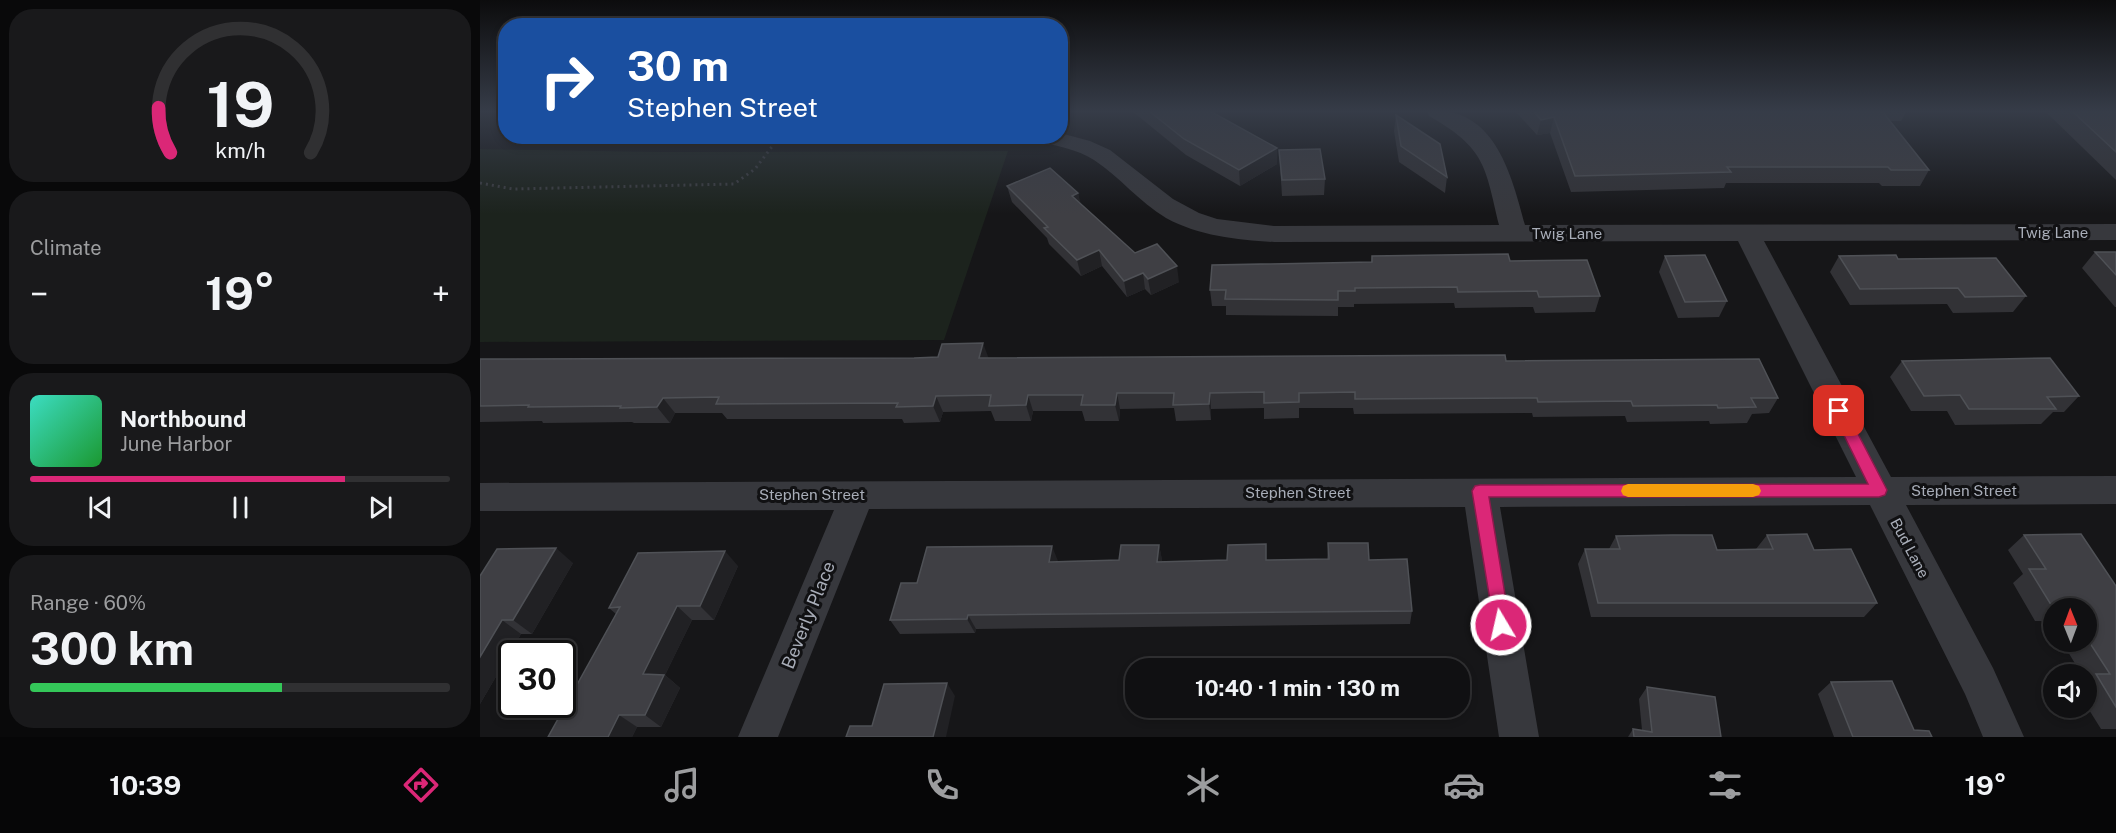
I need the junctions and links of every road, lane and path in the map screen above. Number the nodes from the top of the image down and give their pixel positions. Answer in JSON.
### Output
{"nodes":[{"id":1,"x":773,"y":145,"type":"edge"},
{"id":2,"x":1080,"y":145,"type":"edge"},
{"id":3,"x":1484,"y":145,"type":"edge"},
{"id":4,"x":480,"y":183,"type":"edge"},
{"id":5,"x":2116,"y":232,"type":"edge"},
{"id":6,"x":1514,"y":233,"type":"junction"},
{"id":7,"x":1748,"y":233,"type":"junction"},
{"id":8,"x":1879,"y":490,"type":"junction"},
{"id":9,"x":2116,"y":490,"type":"edge"},
{"id":10,"x":1480,"y":491,"type":"junction"},
{"id":11,"x":858,"y":494,"type":"junction"},
{"id":12,"x":480,"y":497,"type":"edge"},
{"id":13,"x":758,"y":737,"type":"edge"},
{"id":14,"x":1519,"y":737,"type":"edge"},
{"id":15,"x":2004,"y":737,"type":"edge"}],
"edges":[{"from":1,"to":4,"type":"path"},
{"from":2,"to":6,"type":"street","name":"Twig Lane"},
{"from":3,"to":6,"type":"street"},
{"from":5,"to":7,"type":"street","name":"Twig Lane"},
{"from":6,"to":7,"type":"street","name":"Twig Lane"},
{"from":7,"to":8,"type":"street","name":"Bud Lane"},
{"from":8,"to":9,"type":"street","name":"Stephen Street"},
{"from":8,"to":10,"type":"street","name":"Stephen Street"},
{"from":8,"to":15,"type":"street","name":"Bud Lane"},
{"from":10,"to":11,"type":"street","name":"Stephen Street"},
{"from":10,"to":14,"type":"street"},
{"from":11,"to":12,"type":"street","name":"Stephen Street"},
{"from":11,"to":13,"type":"street","name":"Beverly Place"}]}
